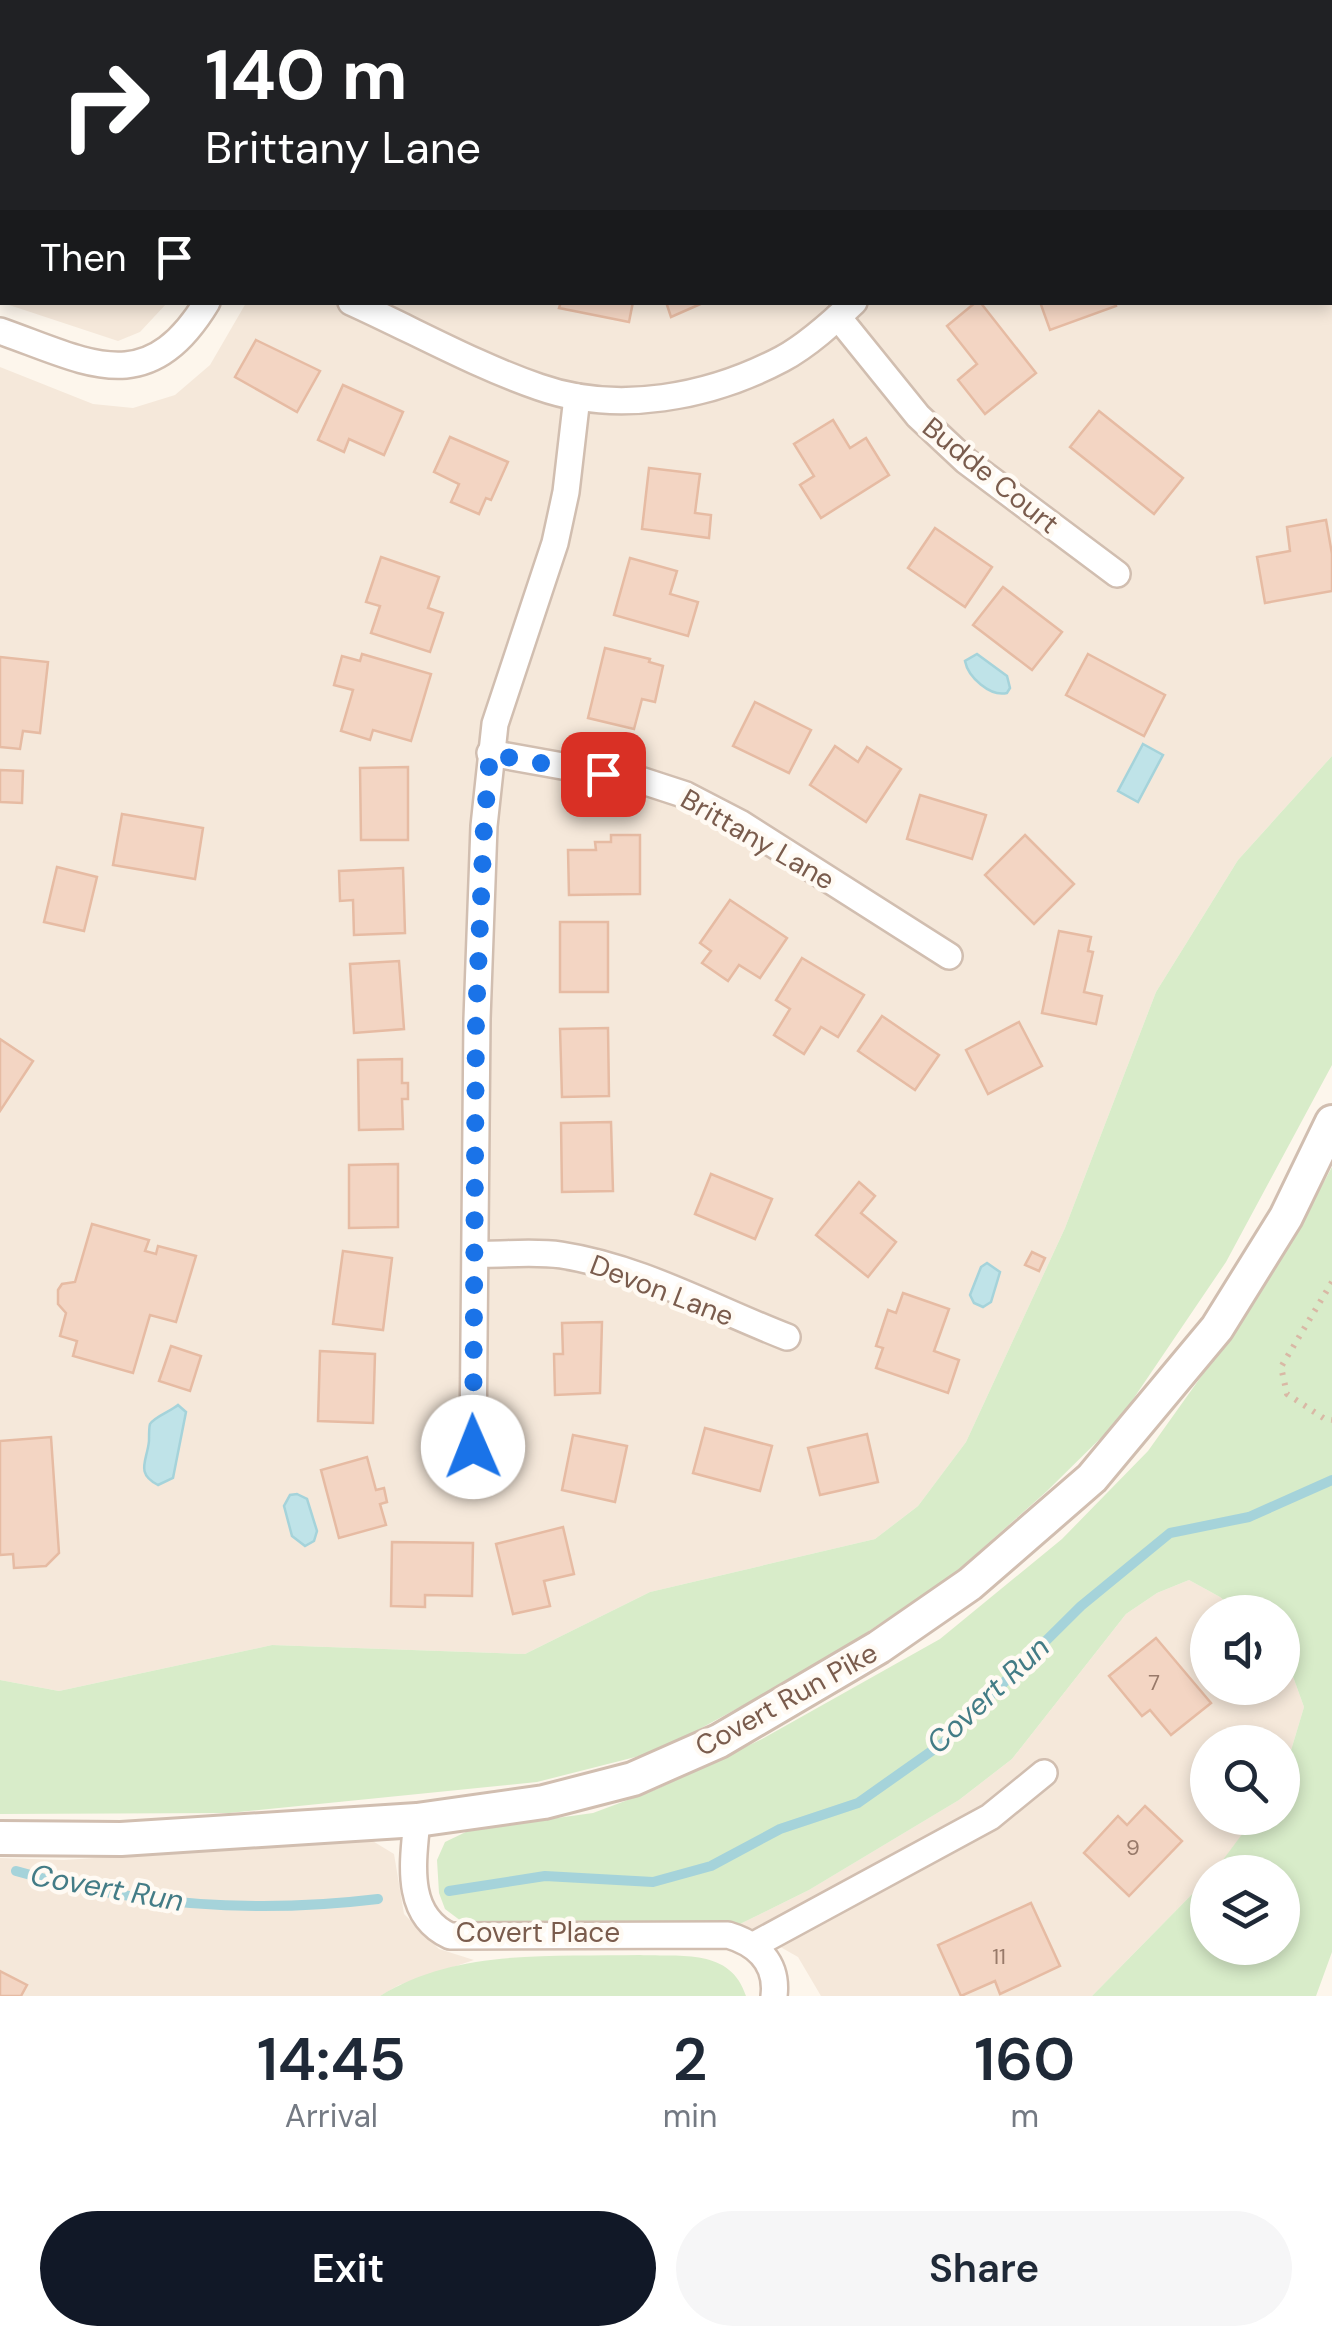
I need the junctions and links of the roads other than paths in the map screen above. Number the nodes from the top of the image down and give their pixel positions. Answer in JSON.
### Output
{"nodes":[{"id":1,"x":205,"y":305,"type":"edge"},
{"id":2,"x":358,"y":305,"type":"edge"},
{"id":3,"x":846,"y":310,"type":"edge"},
{"id":4,"x":0,"y":331,"type":"edge"},
{"id":5,"x":577,"y":397,"type":"junction"},
{"id":6,"x":1117,"y":574,"type":"dead end"},
{"id":7,"x":490,"y":754,"type":"junction"},
{"id":8,"x":949,"y":956,"type":"dead end"},
{"id":9,"x":1332,"y":1122,"type":"edge"},
{"id":10,"x":475,"y":1254,"type":"junction"},
{"id":11,"x":786,"y":1337,"type":"dead end"},
{"id":12,"x":473,"y":1447,"type":"dead end"},
{"id":13,"x":1044,"y":1773,"type":"dead end"},
{"id":14,"x":417,"y":1820,"type":"junction"},
{"id":15,"x":0,"y":1838,"type":"edge"},
{"id":16,"x":754,"y":1946,"type":"junction"},
{"id":17,"x":774,"y":1996,"type":"edge"}],
"edges":[{"from":1,"to":4,"type":"street"},
{"from":2,"to":5,"type":"street"},
{"from":3,"to":5,"type":"street"},
{"from":3,"to":6,"type":"street","name":"Budde Court"},
{"from":5,"to":7,"type":"street"},
{"from":7,"to":8,"type":"street","name":"Brittany Lane"},
{"from":7,"to":10,"type":"street"},
{"from":9,"to":14,"type":"street","name":"Covert Run Pike"},
{"from":10,"to":11,"type":"street","name":"Devon Lane"},
{"from":10,"to":12,"type":"street"},
{"from":13,"to":16,"type":"street"},
{"from":14,"to":15,"type":"street","name":"Covert Run Pike"},
{"from":14,"to":16,"type":"street","name":"Covert Place"},
{"from":16,"to":17,"type":"street"}]}
